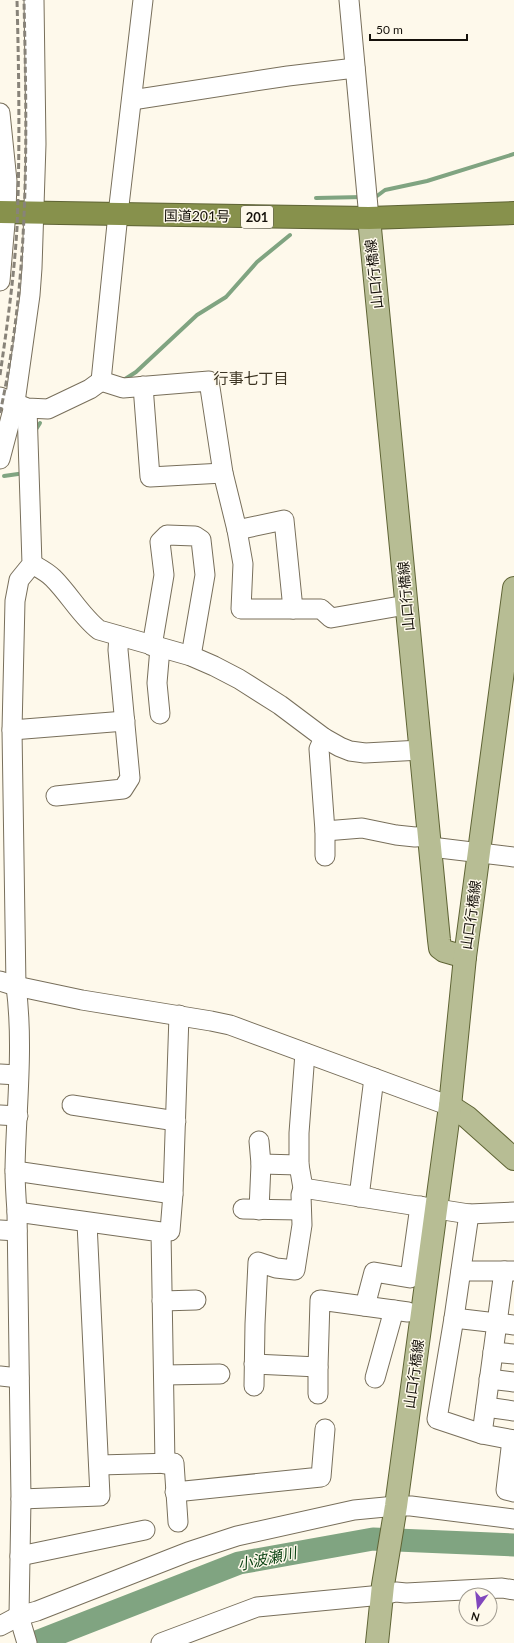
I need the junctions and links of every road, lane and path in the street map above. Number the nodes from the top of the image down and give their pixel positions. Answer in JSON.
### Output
{"nodes":[{"id":1,"x":34,"y":0,"type":"edge"},
{"id":2,"x":143,"y":0,"type":"edge"},
{"id":3,"x":349,"y":0,"type":"edge"},
{"id":4,"x":355,"y":68,"type":"junction"},
{"id":5,"x":132,"y":100,"type":"junction"},
{"id":6,"x":0,"y":113,"type":"edge"},
{"id":7,"x":3,"y":212,"type":"edge"},
{"id":8,"x":34,"y":212,"type":"junction"},
{"id":9,"x":514,"y":213,"type":"edge"},
{"id":10,"x":118,"y":214,"type":"junction"},
{"id":11,"x":369,"y":218,"type":"junction"},
{"id":12,"x":0,"y":281,"type":"edge"},
{"id":13,"x":101,"y":381,"type":"junction"},
{"id":14,"x":143,"y":386,"type":"junction"},
{"id":15,"x":14,"y":402,"type":"edge"},
{"id":16,"x":0,"y":459,"type":"edge"},
{"id":17,"x":223,"y":473,"type":"junction"},
{"id":18,"x":237,"y":530,"type":"junction"},
{"id":19,"x":32,"y":564,"type":"junction"},
{"id":20,"x":514,"y":588,"type":"edge"},
{"id":21,"x":406,"y":605,"type":"junction"},
{"id":22,"x":294,"y":609,"type":"junction"},
{"id":23,"x":119,"y":636,"type":"junction"},
{"id":24,"x":156,"y":647,"type":"junction"},
{"id":25,"x":191,"y":656,"type":"junction"},
{"id":26,"x":160,"y":714,"type":"dead end"},
{"id":27,"x":125,"y":721,"type":"junction"},
{"id":28,"x":12,"y":730,"type":"junction"},
{"id":29,"x":324,"y":738,"type":"junction"},
{"id":30,"x":421,"y":750,"type":"junction"},
{"id":31,"x":7,"y":783,"type":"edge"},
{"id":32,"x":56,"y":796,"type":"dead end"},
{"id":33,"x":325,"y":831,"type":"junction"},
{"id":34,"x":430,"y":842,"type":"junction"},
{"id":35,"x":479,"y":853,"type":"junction"},
{"id":36,"x":325,"y":856,"type":"dead end"},
{"id":37,"x":514,"y":857,"type":"edge"},
{"id":38,"x":465,"y":957,"type":"junction"},
{"id":39,"x":8,"y":984,"type":"edge"},
{"id":40,"x":179,"y":1015,"type":"junction"},
{"id":41,"x":305,"y":1053,"type":"junction"},
{"id":42,"x":9,"y":1074,"type":"edge"},
{"id":43,"x":374,"y":1078,"type":"junction"},
{"id":44,"x":72,"y":1105,"type":"dead end"},
{"id":45,"x":450,"y":1106,"type":"junction"},
{"id":46,"x":9,"y":1116,"type":"edge"},
{"id":47,"x":176,"y":1121,"type":"junction"},
{"id":48,"x":259,"y":1141,"type":"dead end"},
{"id":49,"x":514,"y":1159,"type":"edge"},
{"id":50,"x":261,"y":1164,"type":"junction"},
{"id":51,"x":299,"y":1164,"type":"junction"},
{"id":52,"x":15,"y":1171,"type":"junction"},
{"id":53,"x":303,"y":1188,"type":"junction"},
{"id":54,"x":173,"y":1194,"type":"junction"},
{"id":55,"x":359,"y":1196,"type":"junction"},
{"id":56,"x":428,"y":1207,"type":"junction"},
{"id":57,"x":301,"y":1210,"type":"junction"},
{"id":58,"x":17,"y":1212,"type":"junction"},
{"id":59,"x":514,"y":1212,"type":"edge"},
{"id":60,"x":469,"y":1214,"type":"junction"},
{"id":61,"x":87,"y":1222,"type":"junction"},
{"id":62,"x":9,"y":1230,"type":"edge"},
{"id":63,"x":170,"y":1231,"type":"dead end"},
{"id":64,"x":461,"y":1271,"type":"junction"},
{"id":65,"x":509,"y":1271,"type":"edge"},
{"id":66,"x":162,"y":1300,"type":"junction"},
{"id":67,"x":196,"y":1300,"type":"dead end"},
{"id":68,"x":365,"y":1306,"type":"junction"},
{"id":69,"x":454,"y":1318,"type":"junction"},
{"id":70,"x":505,"y":1323,"type":"edge"},
{"id":71,"x":493,"y":1352,"type":"junction"},
{"id":72,"x":514,"y":1354,"type":"edge"},
{"id":73,"x":254,"y":1364,"type":"junction"},
{"id":74,"x":318,"y":1367,"type":"junction"},
{"id":75,"x":220,"y":1374,"type":"dead end"},
{"id":76,"x":164,"y":1375,"type":"junction"},
{"id":77,"x":0,"y":1376,"type":"edge"},
{"id":78,"x":19,"y":1378,"type":"junction"},
{"id":79,"x":375,"y":1378,"type":"dead end"},
{"id":80,"x":489,"y":1379,"type":"junction"},
{"id":81,"x":514,"y":1382,"type":"edge"},
{"id":82,"x":254,"y":1386,"type":"dead end"},
{"id":83,"x":318,"y":1394,"type":"dead end"},
{"id":84,"x":486,"y":1407,"type":"junction"},
{"id":85,"x":514,"y":1411,"type":"edge"},
{"id":86,"x":325,"y":1429,"type":"dead end"},
{"id":87,"x":482,"y":1434,"type":"junction"},
{"id":88,"x":513,"y":1440,"type":"edge"},
{"id":89,"x":165,"y":1464,"type":"junction"},
{"id":90,"x":99,"y":1465,"type":"junction"},
{"id":91,"x":175,"y":1492,"type":"junction"},
{"id":92,"x":514,"y":1492,"type":"edge"},
{"id":93,"x":21,"y":1499,"type":"junction"},
{"id":94,"x":395,"y":1511,"type":"junction"},
{"id":95,"x":514,"y":1519,"type":"edge"},
{"id":96,"x":178,"y":1522,"type":"dead end"},
{"id":97,"x":145,"y":1530,"type":"dead end"},
{"id":98,"x":20,"y":1556,"type":"junction"},
{"id":99,"x":382,"y":1590,"type":"junction"},
{"id":100,"x":514,"y":1590,"type":"edge"},
{"id":101,"x":19,"y":1618,"type":"junction"},
{"id":102,"x":0,"y":1626,"type":"edge"},
{"id":103,"x":28,"y":1643,"type":"edge"},
{"id":104,"x":161,"y":1643,"type":"edge"},
{"id":105,"x":377,"y":1643,"type":"edge"}],
"edges":[{"from":1,"to":8,"type":"street"},
{"from":2,"to":5,"type":"street"},
{"from":3,"to":4,"type":"street"},
{"from":4,"to":5,"type":"street"},
{"from":4,"to":11,"type":"street"},
{"from":5,"to":10,"type":"street"},
{"from":6,"to":7,"type":"street"},
{"from":7,"to":8,"type":"highway","name":"国道201号","number":"201"},
{"from":7,"to":12,"type":"street"},
{"from":8,"to":10,"type":"highway","name":"国道201号","number":"201"},
{"from":8,"to":15,"type":"street"},
{"from":9,"to":11,"type":"highway","name":"国道201号","number":"201"},
{"from":10,"to":11,"type":"highway","name":"国道201号","number":"201"},
{"from":10,"to":13,"type":"street"},
{"from":11,"to":21,"type":"main road","name":"山口行橋線"},
{"from":13,"to":14,"type":"street"},
{"from":13,"to":15,"type":"street"},
{"from":14,"to":17,"type":"street"},
{"from":14,"to":17,"type":"street"},
{"from":15,"to":16,"type":"street"},
{"from":15,"to":19,"type":"street"},
{"from":17,"to":18,"type":"street"},
{"from":18,"to":22,"type":"street"},
{"from":18,"to":22,"type":"street"},
{"from":19,"to":23,"type":"street"},
{"from":19,"to":28,"type":"street"},
{"from":20,"to":35,"type":"main road","name":"山口行橋線"},
{"from":21,"to":22,"type":"street"},
{"from":21,"to":30,"type":"main road","name":"山口行橋線"},
{"from":23,"to":24,"type":"street"},
{"from":23,"to":27,"type":"street"},
{"from":24,"to":25,"type":"street"},
{"from":24,"to":25,"type":"street"},
{"from":24,"to":26,"type":"street"},
{"from":25,"to":29,"type":"street"},
{"from":27,"to":28,"type":"street"},
{"from":27,"to":32,"type":"street"},
{"from":28,"to":31,"type":"street"},
{"from":29,"to":30,"type":"street"},
{"from":29,"to":33,"type":"street"},
{"from":30,"to":34,"type":"main road","name":"山口行橋線"},
{"from":31,"to":39,"type":"street"},
{"from":33,"to":34,"type":"street"},
{"from":33,"to":36,"type":"street"},
{"from":34,"to":35,"type":"street"},
{"from":34,"to":38,"type":"main road","name":"山口行橋線"},
{"from":35,"to":37,"type":"street"},
{"from":35,"to":38,"type":"main road","name":"山口行橋線"},
{"from":38,"to":45,"type":"main road","name":"山口行橋線"},
{"from":39,"to":40,"type":"street"},
{"from":39,"to":42,"type":"street"},
{"from":40,"to":41,"type":"street"},
{"from":40,"to":47,"type":"street"},
{"from":41,"to":43,"type":"street"},
{"from":41,"to":51,"type":"street"},
{"from":42,"to":46,"type":"street"},
{"from":43,"to":45,"type":"street"},
{"from":43,"to":55,"type":"street"},
{"from":44,"to":47,"type":"street"},
{"from":45,"to":49,"type":"main road"},
{"from":45,"to":56,"type":"main road","name":"山口行橋線"},
{"from":46,"to":52,"type":"street"},
{"from":47,"to":54,"type":"street"},
{"from":48,"to":50,"type":"street"},
{"from":50,"to":51,"type":"street"},
{"from":50,"to":57,"type":"street"},
{"from":51,"to":53,"type":"street"},
{"from":52,"to":54,"type":"street"},
{"from":52,"to":58,"type":"street"},
{"from":53,"to":55,"type":"street"},
{"from":53,"to":57,"type":"street"},
{"from":54,"to":63,"type":"street"},
{"from":55,"to":56,"type":"street"},
{"from":56,"to":60,"type":"street"},
{"from":56,"to":68,"type":"street"},
{"from":56,"to":94,"type":"main road","name":"山口行橋線"},
{"from":57,"to":73,"type":"street"},
{"from":58,"to":61,"type":"street"},
{"from":58,"to":62,"type":"street"},
{"from":59,"to":60,"type":"street"},
{"from":60,"to":64,"type":"street"},
{"from":61,"to":66,"type":"street"},
{"from":61,"to":90,"type":"street"},
{"from":62,"to":78,"type":"street"},
{"from":64,"to":65,"type":"street"},
{"from":64,"to":69,"type":"street"},
{"from":65,"to":70,"type":"street"},
{"from":66,"to":67,"type":"street"},
{"from":66,"to":76,"type":"street"},
{"from":68,"to":74,"type":"street"},
{"from":68,"to":79,"type":"street"},
{"from":69,"to":70,"type":"street"},
{"from":69,"to":87,"type":"street"},
{"from":70,"to":71,"type":"street"},
{"from":71,"to":72,"type":"street"},
{"from":71,"to":80,"type":"street"},
{"from":73,"to":74,"type":"street"},
{"from":73,"to":82,"type":"street"},
{"from":74,"to":83,"type":"street"},
{"from":75,"to":76,"type":"street"},
{"from":76,"to":89,"type":"street"},
{"from":77,"to":78,"type":"street"},
{"from":78,"to":93,"type":"street"},
{"from":80,"to":81,"type":"street"},
{"from":80,"to":84,"type":"street"},
{"from":84,"to":85,"type":"street"},
{"from":84,"to":87,"type":"street"},
{"from":86,"to":91,"type":"street"},
{"from":87,"to":88,"type":"street"},
{"from":88,"to":92,"type":"street"},
{"from":89,"to":90,"type":"street"},
{"from":89,"to":91,"type":"street"},
{"from":90,"to":93,"type":"street"},
{"from":91,"to":96,"type":"street"},
{"from":93,"to":98,"type":"street"},
{"from":94,"to":95,"type":"street"},
{"from":94,"to":99,"type":"main road","name":"山口行橋線"},
{"from":94,"to":101,"type":"street"},
{"from":97,"to":98,"type":"street"},
{"from":98,"to":101,"type":"street"},
{"from":99,"to":100,"type":"street"},
{"from":99,"to":104,"type":"street"},
{"from":99,"to":105,"type":"main road","name":"山口行橋線"},
{"from":101,"to":102,"type":"street"},
{"from":101,"to":103,"type":"street"}]}
